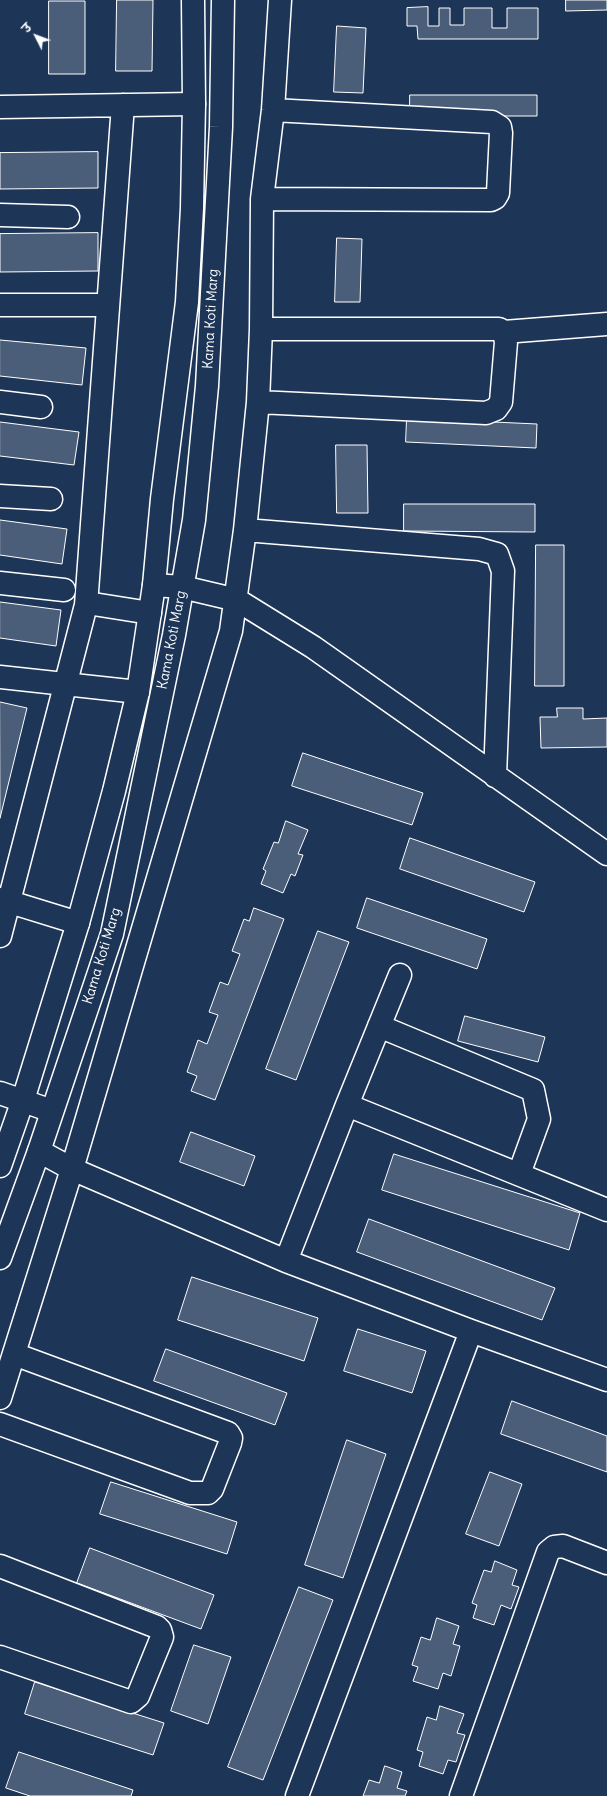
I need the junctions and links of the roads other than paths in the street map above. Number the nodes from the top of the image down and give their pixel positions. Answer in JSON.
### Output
{"nodes":[{"id":1,"x":193,"y":0,"type":"edge"},
{"id":2,"x":223,"y":0,"type":"edge"},
{"id":3,"x":280,"y":0,"type":"edge"},
{"id":4,"x":194,"y":104,"type":"junction"},
{"id":5,"x":123,"y":105,"type":"junction"},
{"id":6,"x":0,"y":107,"type":"edge"},
{"id":7,"x":273,"y":110,"type":"junction"},
{"id":8,"x":262,"y":199,"type":"junction"},
{"id":9,"x":0,"y":215,"type":"edge"},
{"id":10,"x":68,"y":217,"type":"dead end"},
{"id":11,"x":0,"y":305,"type":"edge"},
{"id":12,"x":97,"y":305,"type":"dead end"},
{"id":13,"x":607,"y":324,"type":"edge"},
{"id":14,"x":261,"y":328,"type":"junction"},
{"id":15,"x":504,"y":332,"type":"junction"},
{"id":16,"x":0,"y":402,"type":"edge"},
{"id":17,"x":258,"y":402,"type":"junction"},
{"id":18,"x":41,"y":407,"type":"dead end"},
{"id":19,"x":0,"y":496,"type":"edge"},
{"id":20,"x":51,"y":499,"type":"dead end"},
{"id":21,"x":246,"y":530,"type":"junction"},
{"id":22,"x":0,"y":583,"type":"edge"},
{"id":23,"x":154,"y":585,"type":"junction"},
{"id":24,"x":182,"y":587,"type":"junction"},
{"id":25,"x":64,"y":590,"type":"dead end"},
{"id":26,"x":237,"y":600,"type":"junction"},
{"id":27,"x":86,"y":603,"type":"junction"},
{"id":28,"x":150,"y":613,"type":"junction"},
{"id":29,"x":0,"y":676,"type":"edge"},
{"id":30,"x":67,"y":684,"type":"junction"},
{"id":31,"x":138,"y":692,"type":"junction"},
{"id":32,"x":495,"y":776,"type":"junction"},
{"id":33,"x":607,"y":854,"type":"edge"},
{"id":34,"x":5,"y":900,"type":"edge"},
{"id":35,"x":78,"y":923,"type":"junction"},
{"id":36,"x":0,"y":936,"type":"edge"},
{"id":37,"x":400,"y":975,"type":"dead end"},
{"id":38,"x":379,"y":1026,"type":"junction"},
{"id":39,"x":0,"y":1094,"type":"edge"},
{"id":40,"x":23,"y":1100,"type":"junction"},
{"id":41,"x":346,"y":1105,"type":"junction"},
{"id":42,"x":52,"y":1112,"type":"junction"},
{"id":43,"x":39,"y":1151,"type":"junction"},
{"id":44,"x":0,"y":1166,"type":"edge"},
{"id":45,"x":72,"y":1168,"type":"junction"},
{"id":46,"x":519,"y":1174,"type":"junction"},
{"id":47,"x":607,"y":1210,"type":"edge"},
{"id":48,"x":0,"y":1258,"type":"edge"},
{"id":49,"x":286,"y":1261,"type":"junction"},
{"id":50,"x":471,"y":1331,"type":"junction"},
{"id":51,"x":14,"y":1354,"type":"junction"},
{"id":52,"x":607,"y":1380,"type":"edge"},
{"id":53,"x":0,"y":1398,"type":"edge"},
{"id":54,"x":0,"y":1424,"type":"edge"},
{"id":55,"x":607,"y":1563,"type":"edge"},
{"id":56,"x":0,"y":1566,"type":"edge"},
{"id":57,"x":0,"y":1657,"type":"edge"},
{"id":58,"x":297,"y":1796,"type":"edge"},
{"id":59,"x":461,"y":1796,"type":"edge"}],
"edges":[{"from":1,"to":4,"type":"street","name":"Kama Koti Marg"},
{"from":2,"to":24,"type":"street","name":"Kama Koti Marg"},
{"from":3,"to":7,"type":"street"},
{"from":4,"to":5,"type":"street"},
{"from":4,"to":23,"type":"street","name":"Kama Koti Marg"},
{"from":5,"to":6,"type":"street"},
{"from":5,"to":27,"type":"street"},
{"from":7,"to":8,"type":"street"},
{"from":7,"to":8,"type":"street"},
{"from":8,"to":14,"type":"street"},
{"from":9,"to":10,"type":"street"},
{"from":11,"to":12,"type":"street"},
{"from":13,"to":15,"type":"street"},
{"from":14,"to":15,"type":"street"},
{"from":14,"to":17,"type":"street"},
{"from":15,"to":17,"type":"street"},
{"from":16,"to":18,"type":"street"},
{"from":17,"to":21,"type":"street"},
{"from":19,"to":20,"type":"street"},
{"from":21,"to":26,"type":"street"},
{"from":21,"to":32,"type":"street"},
{"from":22,"to":25,"type":"street"},
{"from":23,"to":24,"type":"street"},
{"from":23,"to":28,"type":"street","name":"Kama Koti Marg"},
{"from":24,"to":26,"type":"street"},
{"from":24,"to":42,"type":"street","name":"Kama Koti Marg"},
{"from":26,"to":32,"type":"street"},
{"from":26,"to":45,"type":"street"},
{"from":27,"to":28,"type":"street"},
{"from":27,"to":30,"type":"street"},
{"from":28,"to":31,"type":"street","name":"Kama Koti Marg"},
{"from":29,"to":30,"type":"street"},
{"from":30,"to":31,"type":"street"},
{"from":30,"to":34,"type":"street"},
{"from":31,"to":35,"type":"street","name":"Kama Koti Marg"},
{"from":32,"to":33,"type":"street"},
{"from":34,"to":35,"type":"street"},
{"from":34,"to":36,"type":"street"},
{"from":35,"to":40,"type":"street","name":"Kama Koti Marg"},
{"from":37,"to":38,"type":"street"},
{"from":38,"to":41,"type":"street"},
{"from":38,"to":46,"type":"street"},
{"from":39,"to":40,"type":"street"},
{"from":40,"to":42,"type":"street"},
{"from":40,"to":44,"type":"street","name":"Kama Koti Marg"},
{"from":41,"to":46,"type":"street"},
{"from":41,"to":49,"type":"street"},
{"from":42,"to":43,"type":"street","name":"Kama Koti Marg"},
{"from":43,"to":45,"type":"street"},
{"from":43,"to":48,"type":"street","name":"Kama Koti Marg"},
{"from":45,"to":49,"type":"street"},
{"from":45,"to":51,"type":"street"},
{"from":46,"to":47,"type":"street"},
{"from":49,"to":50,"type":"street"},
{"from":50,"to":52,"type":"street"},
{"from":50,"to":58,"type":"street"},
{"from":51,"to":53,"type":"street"},
{"from":51,"to":54,"type":"street"},
{"from":55,"to":59,"type":"street"},
{"from":56,"to":57,"type":"street"}]}
